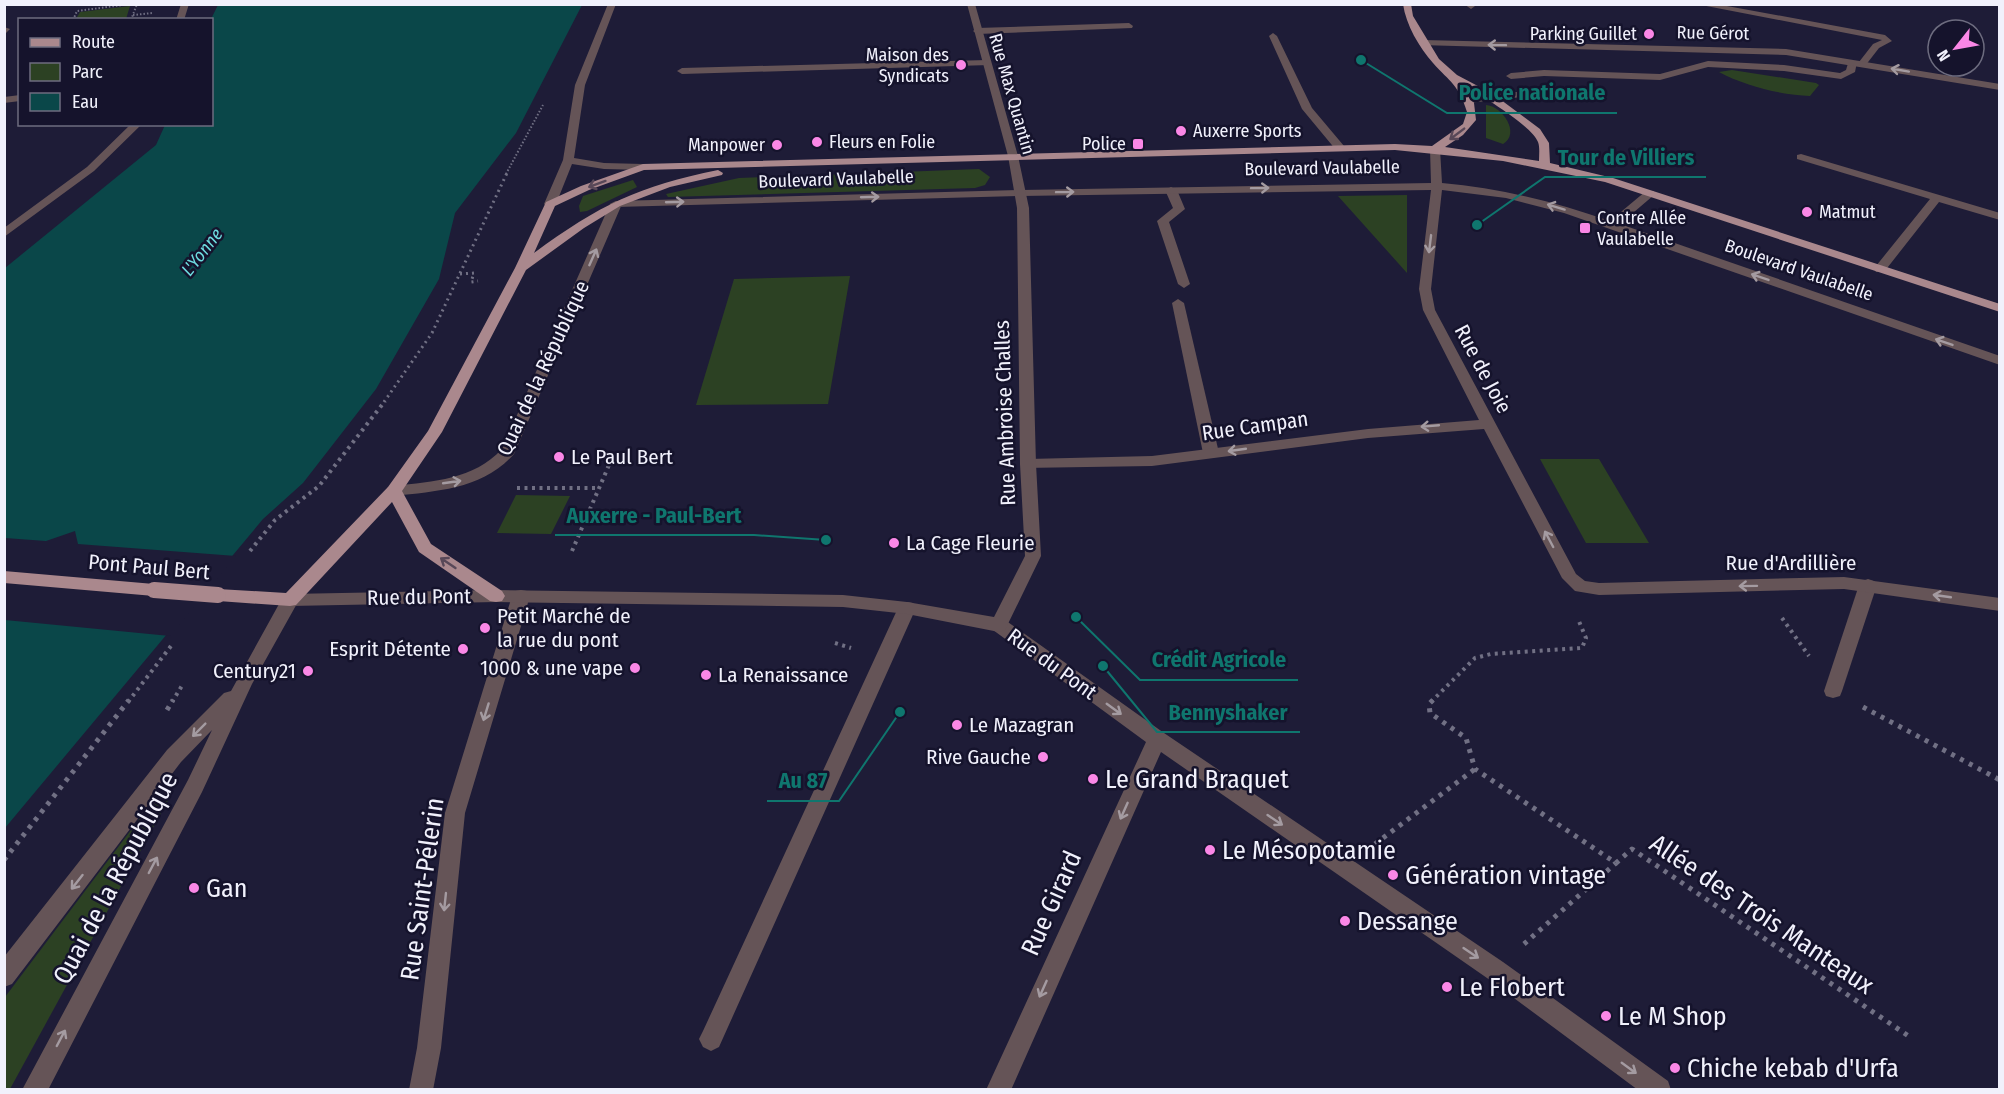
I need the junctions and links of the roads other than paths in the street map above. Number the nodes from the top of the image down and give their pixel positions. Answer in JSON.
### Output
{"nodes":[{"id":1,"x":612,"y":4,"type":"edge"},
{"id":2,"x":971,"y":4,"type":"edge"},
{"id":3,"x":1407,"y":4,"type":"edge"},
{"id":4,"x":1700,"y":4,"type":"edge"},
{"id":5,"x":1129,"y":26,"type":"dead end"},
{"id":6,"x":977,"y":31,"type":"junction"},
{"id":7,"x":1273,"y":36,"type":"dead end"},
{"id":8,"x":1423,"y":43,"type":"junction"},
{"id":9,"x":987,"y":63,"type":"junction"},
{"id":10,"x":1857,"y":63,"type":"junction"},
{"id":11,"x":682,"y":71,"type":"dead end"},
{"id":12,"x":1454,"y":76,"type":"junction"},
{"id":13,"x":1511,"y":76,"type":"dead end"},
{"id":14,"x":2000,"y":87,"type":"edge"},
{"id":15,"x":1535,"y":93,"type":"dead end"},
{"id":16,"x":1491,"y":96,"type":"junction"},
{"id":17,"x":1468,"y":100,"type":"junction"},
{"id":18,"x":135,"y":126,"type":"edge"},
{"id":19,"x":1340,"y":148,"type":"junction"},
{"id":20,"x":1435,"y":149,"type":"junction"},
{"id":21,"x":1013,"y":156,"type":"junction"},
{"id":22,"x":1801,"y":158,"type":"dead end"},
{"id":23,"x":568,"y":160,"type":"junction"},
{"id":24,"x":1545,"y":164,"type":"junction"},
{"id":25,"x":757,"y":165,"type":"junction"},
{"id":26,"x":643,"y":167,"type":"junction"},
{"id":27,"x":1437,"y":186,"type":"junction"},
{"id":28,"x":1171,"y":190,"type":"junction"},
{"id":29,"x":1021,"y":193,"type":"junction"},
{"id":30,"x":1650,"y":193,"type":"junction"},
{"id":31,"x":1937,"y":198,"type":"junction"},
{"id":32,"x":550,"y":204,"type":"junction"},
{"id":33,"x":616,"y":204,"type":"junction"},
{"id":34,"x":2000,"y":217,"type":"edge"},
{"id":35,"x":1612,"y":225,"type":"junction"},
{"id":36,"x":4,"y":234,"type":"edge"},
{"id":37,"x":521,"y":268,"type":"junction"},
{"id":38,"x":1880,"y":269,"type":"junction"},
{"id":39,"x":1184,"y":284,"type":"dead end"},
{"id":40,"x":1178,"y":303,"type":"dead end"},
{"id":41,"x":2000,"y":308,"type":"edge"},
{"id":42,"x":2000,"y":361,"type":"edge"},
{"id":43,"x":1488,"y":424,"type":"junction"},
{"id":44,"x":1211,"y":453,"type":"junction"},
{"id":45,"x":1028,"y":464,"type":"junction"},
{"id":46,"x":394,"y":491,"type":"junction"},
{"id":47,"x":4,"y":577,"type":"edge"},
{"id":48,"x":1868,"y":585,"type":"junction"},
{"id":49,"x":1581,"y":587,"type":"joint"},
{"id":50,"x":496,"y":596,"type":"junction"},
{"id":51,"x":521,"y":596,"type":"junction"},
{"id":52,"x":290,"y":600,"type":"junction"},
{"id":53,"x":2000,"y":605,"type":"edge"},
{"id":54,"x":907,"y":608,"type":"junction"},
{"id":55,"x":999,"y":625,"type":"junction"},
{"id":56,"x":240,"y":689,"type":"junction"},
{"id":57,"x":1833,"y":691,"type":"dead end"},
{"id":58,"x":1156,"y":739,"type":"junction"},
{"id":59,"x":4,"y":976,"type":"edge"},
{"id":60,"x":711,"y":1039,"type":"dead end"},
{"id":61,"x":34,"y":1089,"type":"edge"},
{"id":62,"x":422,"y":1089,"type":"edge"},
{"id":63,"x":998,"y":1089,"type":"edge"},
{"id":64,"x":1659,"y":1089,"type":"edge"}],
"edges":[{"from":1,"to":23,"type":"street"},
{"from":2,"to":6,"type":"street","name":"Rue Max Quantin"},
{"from":3,"to":8,"type":"main road"},
{"from":4,"to":10,"type":"street"},
{"from":5,"to":6,"type":"street"},
{"from":6,"to":9,"type":"street","name":"Rue Max Quantin"},
{"from":7,"to":19,"type":"street"},
{"from":10,"to":8,"type":"street","name":"Rue Gérot","one_way":true},
{"from":8,"to":12,"type":"main road"},
{"from":9,"to":11,"type":"street"},
{"from":9,"to":21,"type":"street","name":"Rue Max Quantin"},
{"from":10,"to":13,"type":"street"},
{"from":14,"to":10,"type":"street","name":"Rue Gérot","one_way":true},
{"from":12,"to":16,"type":"main road"},
{"from":12,"to":17,"type":"main road"},
{"from":15,"to":16,"type":"street"},
{"from":16,"to":17,"type":"street"},
{"from":16,"to":24,"type":"main road"},
{"from":17,"to":20,"type":"main road","one_way":true},
{"from":18,"to":36,"type":"street"},
{"from":19,"to":20,"type":"main road","name":"Boulevard Vaulabelle"},
{"from":19,"to":21,"type":"main road","name":"Boulevard Vaulabelle"},
{"from":20,"to":24,"type":"main road","name":"Boulevard Vaulabelle"},
{"from":20,"to":27,"type":"street","name":"Rue de Joie"},
{"from":21,"to":25,"type":"main road","name":"Boulevard Vaulabelle"},
{"from":21,"to":29,"type":"street","name":"Rue Max Quantin"},
{"from":22,"to":31,"type":"street"},
{"from":23,"to":26,"type":"street","name":"Boulevard Vaulabelle"},
{"from":23,"to":32,"type":"street"},
{"from":24,"to":30,"type":"main road","name":"Boulevard Vaulabelle"},
{"from":25,"to":26,"type":"main road","name":"Boulevard Vaulabelle"},
{"from":25,"to":33,"type":"main road","name":"Boulevard Vaulabelle"},
{"from":26,"to":32,"type":"main road","name":"Boulevard Vaulabelle","one_way":true},
{"from":28,"to":27,"type":"street","name":"Boulevard Vaulabelle","one_way":true},
{"from":35,"to":27,"type":"street","name":"Boulevard Vaulabelle","one_way":true},
{"from":27,"to":43,"type":"street","name":"Rue de Joie","one_way":true},
{"from":29,"to":28,"type":"street","name":"Boulevard Vaulabelle","one_way":true},
{"from":28,"to":39,"type":"street"},
{"from":33,"to":29,"type":"street","name":"Boulevard Vaulabelle","one_way":true},
{"from":29,"to":45,"type":"street","name":"Rue Ambroise Challes"},
{"from":30,"to":35,"type":"street"},
{"from":30,"to":38,"type":"main road","name":"Boulevard Vaulabelle"},
{"from":31,"to":34,"type":"street"},
{"from":31,"to":38,"type":"street"},
{"from":32,"to":37,"type":"main road","name":"Boulevard Vaulabelle"},
{"from":33,"to":37,"type":"main road","name":"Boulevard Vaulabelle"},
{"from":46,"to":33,"type":"street","name":"Quai de la République","one_way":true},
{"from":42,"to":35,"type":"street","name":"Boulevard Vaulabelle","one_way":true},
{"from":37,"to":46,"type":"main road","name":"Boulevard Vaulabelle"},
{"from":38,"to":41,"type":"main road","name":"Boulevard Vaulabelle"},
{"from":40,"to":44,"type":"street"},
{"from":43,"to":44,"type":"street","name":"Rue Campan","one_way":true},
{"from":49,"to":43,"type":"street","name":"Rue de Joie","one_way":true},
{"from":44,"to":45,"type":"street","name":"Rue Campan"},
{"from":45,"to":55,"type":"street","name":"Rue Ambroise Challes"},
{"from":50,"to":46,"type":"main road","one_way":true},
{"from":46,"to":52,"type":"main road","name":"Boulevard Vaulabelle"},
{"from":47,"to":52,"type":"main road","name":"Pont Paul Bert","bridge":true},
{"from":48,"to":49,"type":"street","name":"Rue d'Ardillière","one_way":true},
{"from":53,"to":48,"type":"street","name":"Rue d'Ardillière","one_way":true},
{"from":48,"to":57,"type":"street"},
{"from":50,"to":51,"type":"street","name":"Rue du Pont"},
{"from":50,"to":52,"type":"street","name":"Rue du Pont"},
{"from":51,"to":54,"type":"street","name":"Rue du Pont"},
{"from":51,"to":62,"type":"street","name":"Rue Saint-Pélerin","one_way":true},
{"from":52,"to":56,"type":"street","name":"Quai de la République"},
{"from":54,"to":55,"type":"street","name":"Rue du Pont"},
{"from":54,"to":60,"type":"street"},
{"from":55,"to":58,"type":"street","name":"Rue du Pont","one_way":true},
{"from":56,"to":59,"type":"street","name":"Quai de la République","one_way":true},
{"from":61,"to":56,"type":"street","name":"Quai de la République","one_way":true},
{"from":58,"to":63,"type":"street","name":"Rue Girard","one_way":true},
{"from":58,"to":64,"type":"street","name":"Rue du Pont","one_way":true}]}
